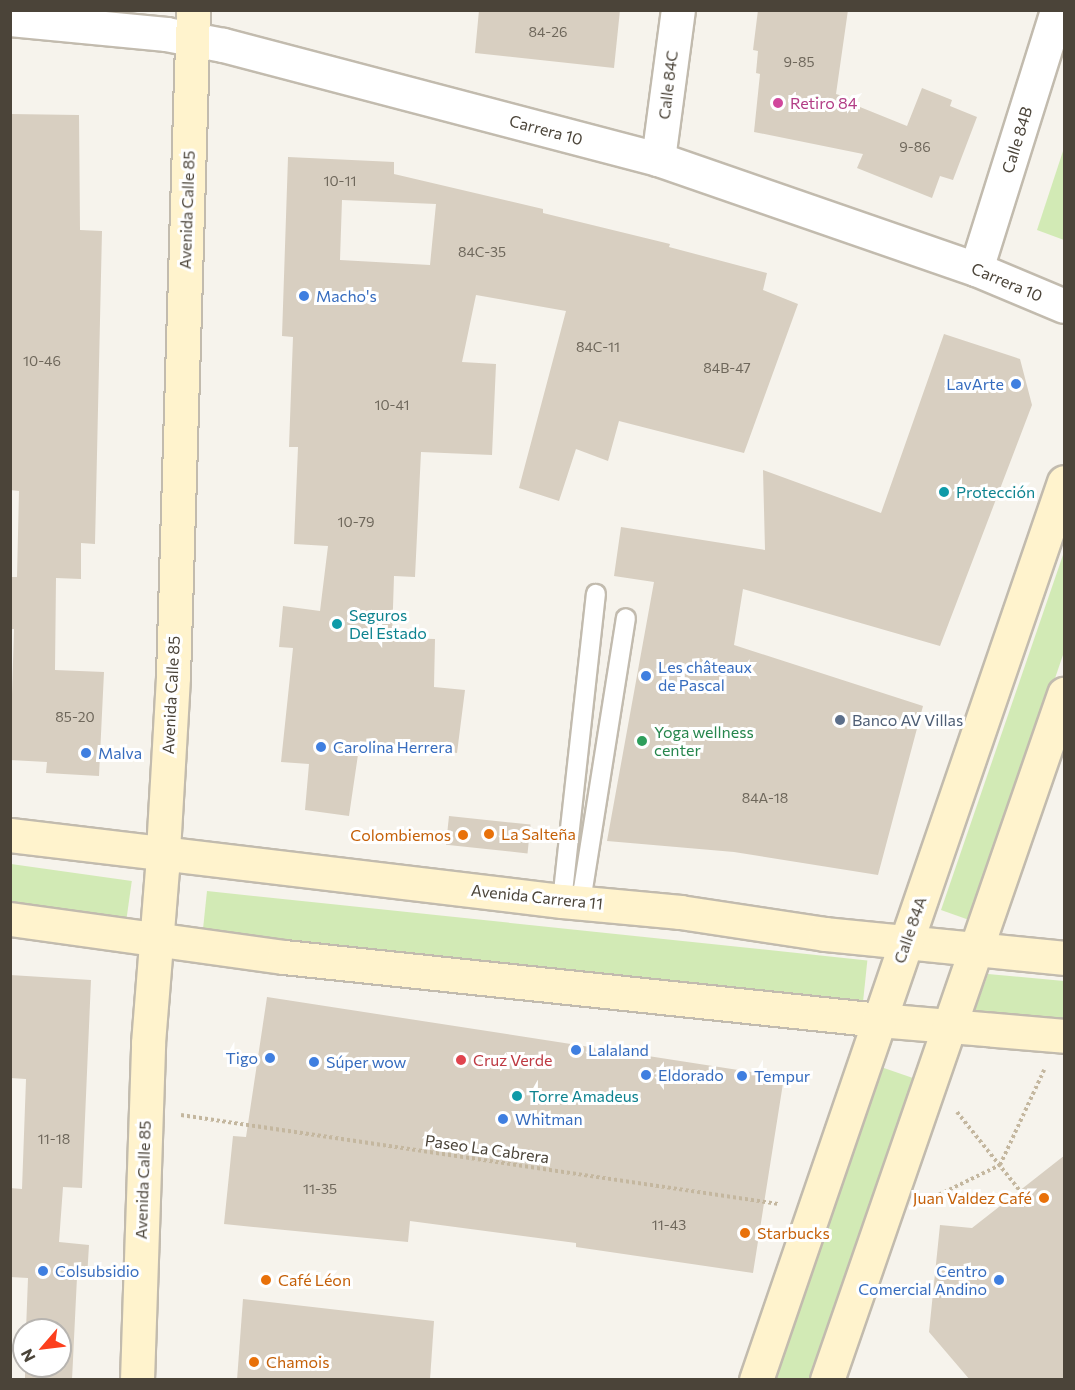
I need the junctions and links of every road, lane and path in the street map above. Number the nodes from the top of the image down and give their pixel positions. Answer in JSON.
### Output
{"nodes":[{"id":1,"x":678,"y":10,"type":"edge"},
{"id":2,"x":1057,"y":10,"type":"edge"},
{"id":3,"x":10,"y":19,"type":"edge"},
{"id":4,"x":193,"y":25,"type":"edge"},
{"id":5,"x":658,"y":159,"type":"junction"},
{"id":6,"x":976,"y":269,"type":"junction"},
{"id":7,"x":1065,"y":306,"type":"edge"},
{"id":8,"x":1065,"y":482,"type":"edge"},
{"id":9,"x":596,"y":594,"type":"dead end"},
{"id":10,"x":626,"y":618,"type":"dead end"},
{"id":11,"x":1065,"y":694,"type":"edge"},
{"id":12,"x":10,"y":835,"type":"edge"},
{"id":13,"x":163,"y":855,"type":"junction"},
{"id":14,"x":574,"y":902,"type":"junction"},
{"id":15,"x":10,"y":919,"type":"edge"},
{"id":16,"x":156,"y":939,"type":"junction"},
{"id":17,"x":906,"y":942,"type":"junction"},
{"id":18,"x":978,"y":949,"type":"junction"},
{"id":19,"x":1065,"y":958,"type":"edge"},
{"id":20,"x":879,"y":1020,"type":"junction"},
{"id":21,"x":951,"y":1027,"type":"junction"},
{"id":22,"x":1056,"y":1048,"type":"edge"},
{"id":23,"x":952,"y":1106,"type":"dead end"},
{"id":24,"x":171,"y":1114,"type":"dead end"},
{"id":25,"x":1000,"y":1166,"type":"junction"},
{"id":26,"x":1020,"y":1191,"type":"dead end"},
{"id":27,"x":921,"y":1203,"type":"dead end"},
{"id":28,"x":788,"y":1206,"type":"dead end"},
{"id":29,"x":137,"y":1380,"type":"edge"},
{"id":30,"x":756,"y":1380,"type":"edge"},
{"id":31,"x":827,"y":1380,"type":"edge"}],
"edges":[{"from":1,"to":5,"type":"street","name":"Calle 84C"},
{"from":2,"to":6,"type":"street","name":"Calle 84B"},
{"from":3,"to":4,"type":"street","name":"Carrera 10"},
{"from":4,"to":5,"type":"street","name":"Carrera 10"},
{"from":4,"to":13,"type":"main road","name":"Avenida Calle 85"},
{"from":5,"to":6,"type":"street","name":"Carrera 10"},
{"from":6,"to":7,"type":"street","name":"Carrera 10"},
{"from":8,"to":17,"type":"main road","name":"Calle 84A"},
{"from":9,"to":14,"type":"lane"},
{"from":10,"to":14,"type":"lane"},
{"from":11,"to":18,"type":"main road"},
{"from":12,"to":13,"type":"main road","name":"Avenida Carrera 11"},
{"from":13,"to":14,"type":"main road","name":"Avenida Carrera 11"},
{"from":13,"to":16,"type":"main road","name":"Avenida Calle 85"},
{"from":14,"to":17,"type":"main road","name":"Avenida Carrera 11"},
{"from":15,"to":16,"type":"main road"},
{"from":16,"to":20,"type":"main road"},
{"from":16,"to":29,"type":"main road","name":"Avenida Calle 85"},
{"from":17,"to":18,"type":"main road","name":"Avenida Carrera 11"},
{"from":17,"to":20,"type":"main road","name":"Calle 84A"},
{"from":18,"to":19,"type":"main road","name":"Avenida Carrera 11"},
{"from":18,"to":21,"type":"main road"},
{"from":20,"to":21,"type":"main road"},
{"from":20,"to":30,"type":"main road","name":"Calle 84A"},
{"from":21,"to":22,"type":"main road"},
{"from":21,"to":31,"type":"main road"},
{"from":22,"to":25,"type":"path"},
{"from":23,"to":25,"type":"path"},
{"from":24,"to":28,"type":"path","name":"Paseo La Cabrera"},
{"from":25,"to":26,"type":"path"},
{"from":25,"to":27,"type":"path"}]}
